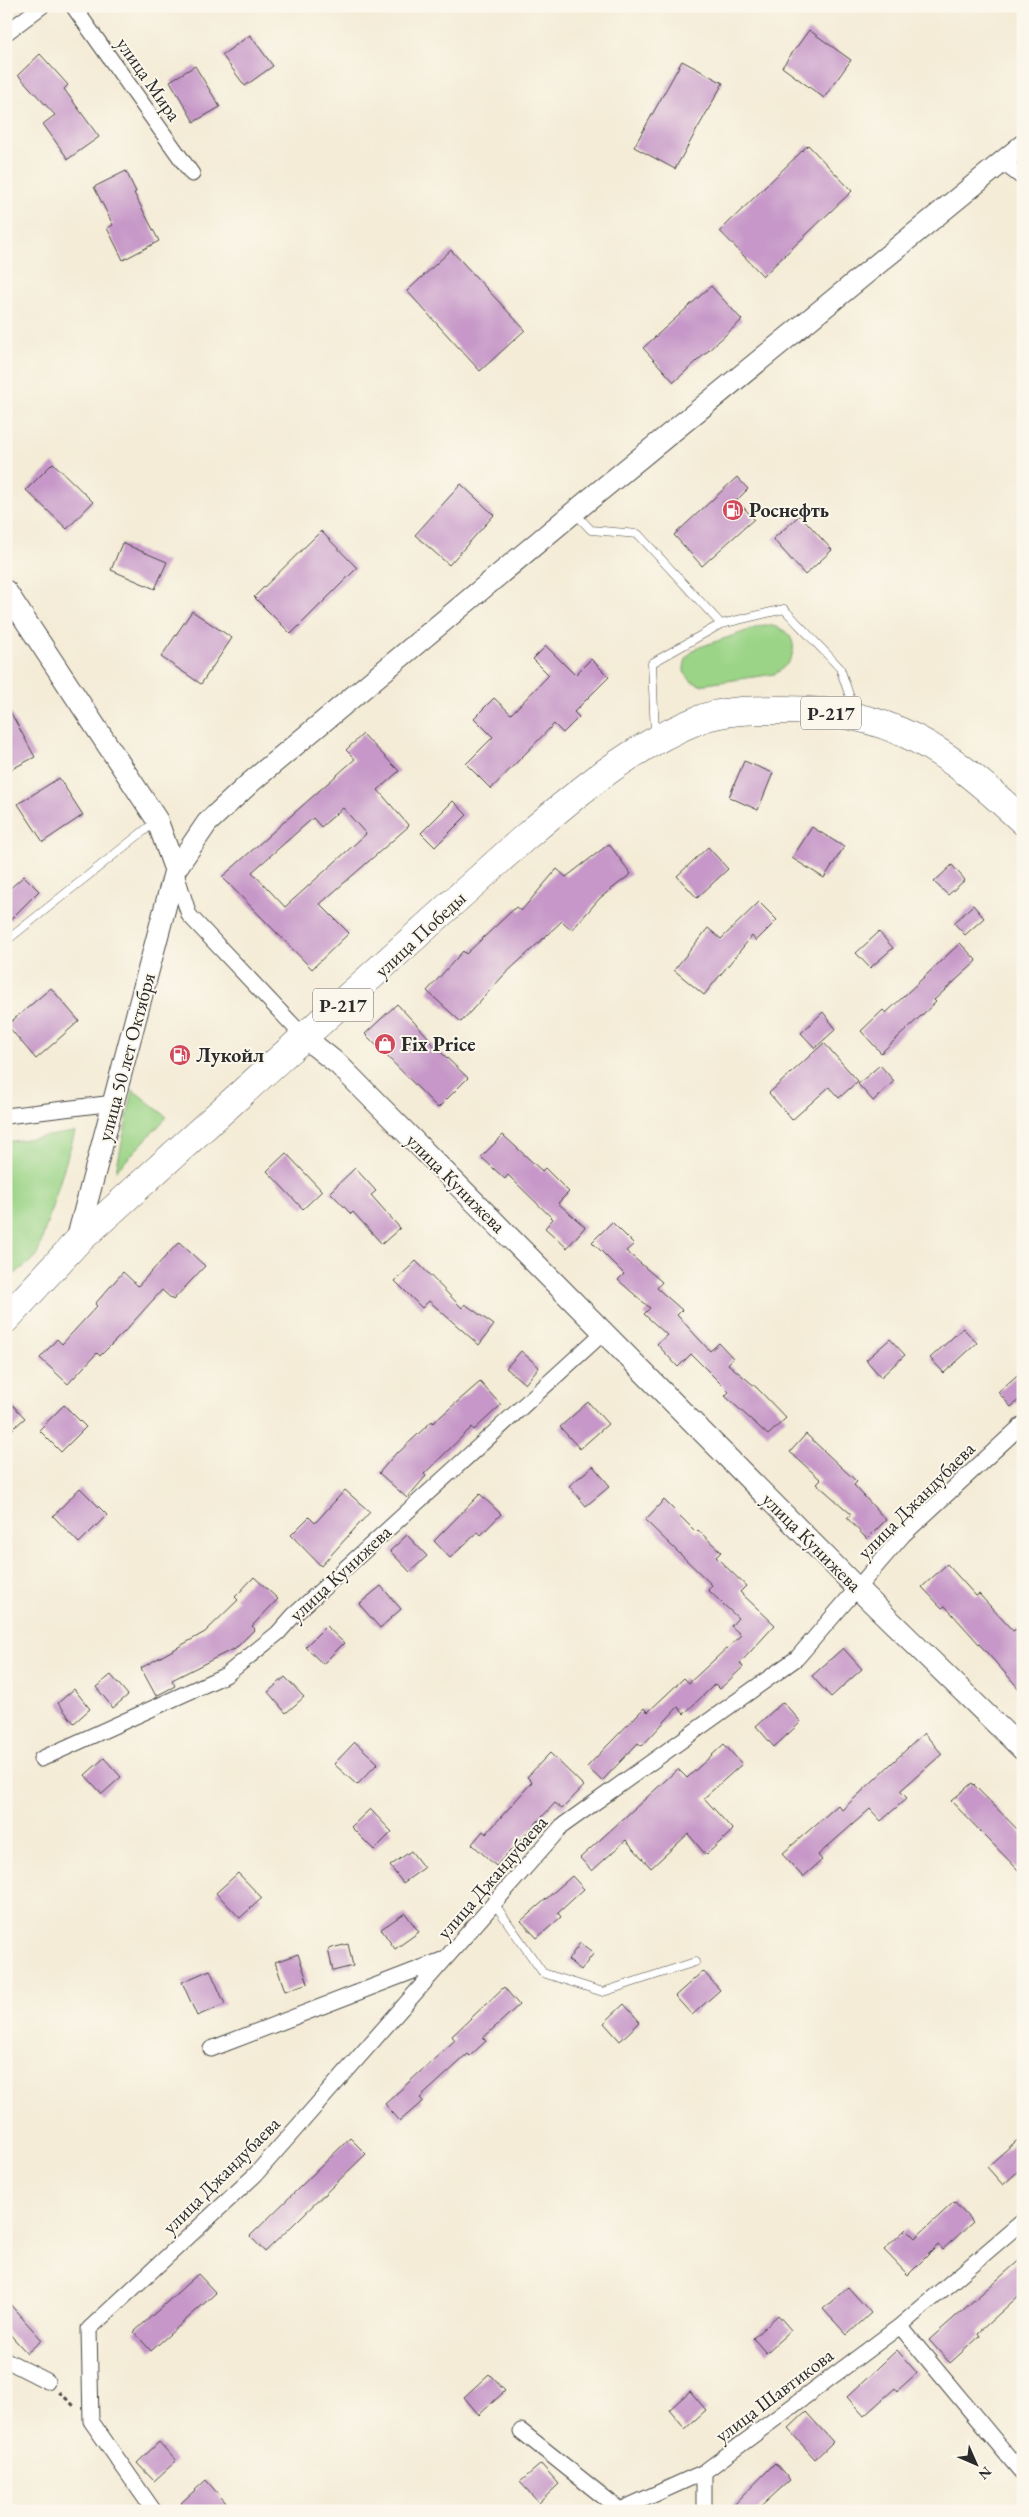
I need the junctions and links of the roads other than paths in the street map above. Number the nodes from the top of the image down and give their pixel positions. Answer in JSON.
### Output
{"nodes":[{"id":1,"x":42,"y":6,"type":"edge"},
{"id":2,"x":73,"y":6,"type":"edge"},
{"id":3,"x":6,"y":33,"type":"edge"},
{"id":4,"x":1023,"y":145,"type":"edge"},
{"id":5,"x":1002,"y":162,"type":"junction"},
{"id":6,"x":192,"y":174,"type":"dead end"},
{"id":7,"x":1023,"y":178,"type":"edge"},
{"id":8,"x":574,"y":512,"type":"junction"},
{"id":9,"x":6,"y":591,"type":"edge"},
{"id":10,"x":720,"y":624,"type":"junction"},
{"id":11,"x":856,"y":717,"type":"junction"},
{"id":12,"x":655,"y":741,"type":"junction"},
{"id":13,"x":157,"y":820,"type":"junction"},
{"id":14,"x":1023,"y":821,"type":"edge"},
{"id":15,"x":175,"y":870,"type":"junction"},
{"id":16,"x":6,"y":941,"type":"edge"},
{"id":17,"x":305,"y":1038,"type":"junction"},
{"id":18,"x":114,"y":1102,"type":"junction"},
{"id":19,"x":6,"y":1116,"type":"edge"},
{"id":20,"x":72,"y":1247,"type":"junction"},
{"id":21,"x":6,"y":1297,"type":"edge"},
{"id":22,"x":6,"y":1319,"type":"edge"},
{"id":23,"x":604,"y":1333,"type":"junction"},
{"id":24,"x":1023,"y":1424,"type":"edge"},
{"id":25,"x":857,"y":1588,"type":"junction"},
{"id":26,"x":1023,"y":1750,"type":"edge"},
{"id":27,"x":41,"y":1759,"type":"dead end"},
{"id":28,"x":494,"y":1903,"type":"junction"},
{"id":29,"x":446,"y":1959,"type":"junction"},
{"id":30,"x":695,"y":1962,"type":"dead end"},
{"id":31,"x":210,"y":2049,"type":"dead end"},
{"id":32,"x":1023,"y":2221,"type":"edge"},
{"id":33,"x":900,"y":2326,"type":"junction"},
{"id":34,"x":6,"y":2360,"type":"edge"},
{"id":35,"x":47,"y":2381,"type":"road end"},
{"id":36,"x":521,"y":2431,"type":"dead end"},
{"id":37,"x":704,"y":2472,"type":"junction"},
{"id":38,"x":1023,"y":2474,"type":"edge"},
{"id":39,"x":154,"y":2511,"type":"edge"},
{"id":40,"x":704,"y":2511,"type":"edge"}],
"edges":[{"from":1,"to":3,"type":"street"},
{"from":2,"to":6,"type":"street","name":"улица Мира"},
{"from":4,"to":5,"type":"main road","name":"улица 50 лет Октября"},
{"from":5,"to":7,"type":"street"},
{"from":5,"to":8,"type":"main road","name":"улица 50 лет Октября"},
{"from":8,"to":10,"type":"lane"},
{"from":8,"to":15,"type":"main road","name":"улица 50 лет Октября"},
{"from":9,"to":13,"type":"main road"},
{"from":10,"to":11,"type":"lane"},
{"from":10,"to":12,"type":"lane"},
{"from":11,"to":12,"type":"highway","number":"Р-217"},
{"from":11,"to":14,"type":"highway","number":"Р-217"},
{"from":12,"to":17,"type":"highway","name":"улица Победы","number":"Р-217"},
{"from":13,"to":15,"type":"main road"},
{"from":13,"to":16,"type":"lane"},
{"from":15,"to":17,"type":"street"},
{"from":15,"to":18,"type":"main road","name":"улица 50 лет Октября"},
{"from":17,"to":20,"type":"highway","name":"улица Победы","number":"Р-217"},
{"from":17,"to":23,"type":"main road","name":"улица Кунижева"},
{"from":18,"to":19,"type":"street"},
{"from":18,"to":20,"type":"main road","name":"улица 50 лет Октября"},
{"from":20,"to":21,"type":"highway","name":"улица Победы","number":"Р-217"},
{"from":20,"to":22,"type":"highway","name":"улица Победы","number":"Р-217"},
{"from":23,"to":25,"type":"main road","name":"улица Кунижева"},
{"from":23,"to":27,"type":"street","name":"улица Кунижева"},
{"from":24,"to":25,"type":"street","name":"улица Джандубаева"},
{"from":25,"to":26,"type":"main road","name":"улица Кунижева"},
{"from":25,"to":28,"type":"street","name":"улица Джандубаева"},
{"from":28,"to":29,"type":"street","name":"улица Джандубаева"},
{"from":28,"to":30,"type":"lane"},
{"from":29,"to":31,"type":"street"},
{"from":29,"to":39,"type":"street","name":"улица Джандубаева"},
{"from":32,"to":33,"type":"street","name":"улица Шавтикова"},
{"from":33,"to":37,"type":"street","name":"улица Шавтикова"},
{"from":33,"to":38,"type":"street"},
{"from":34,"to":35,"type":"street"},
{"from":36,"to":37,"type":"street","name":"улица Шавтикова"},
{"from":37,"to":40,"type":"street"}]}
